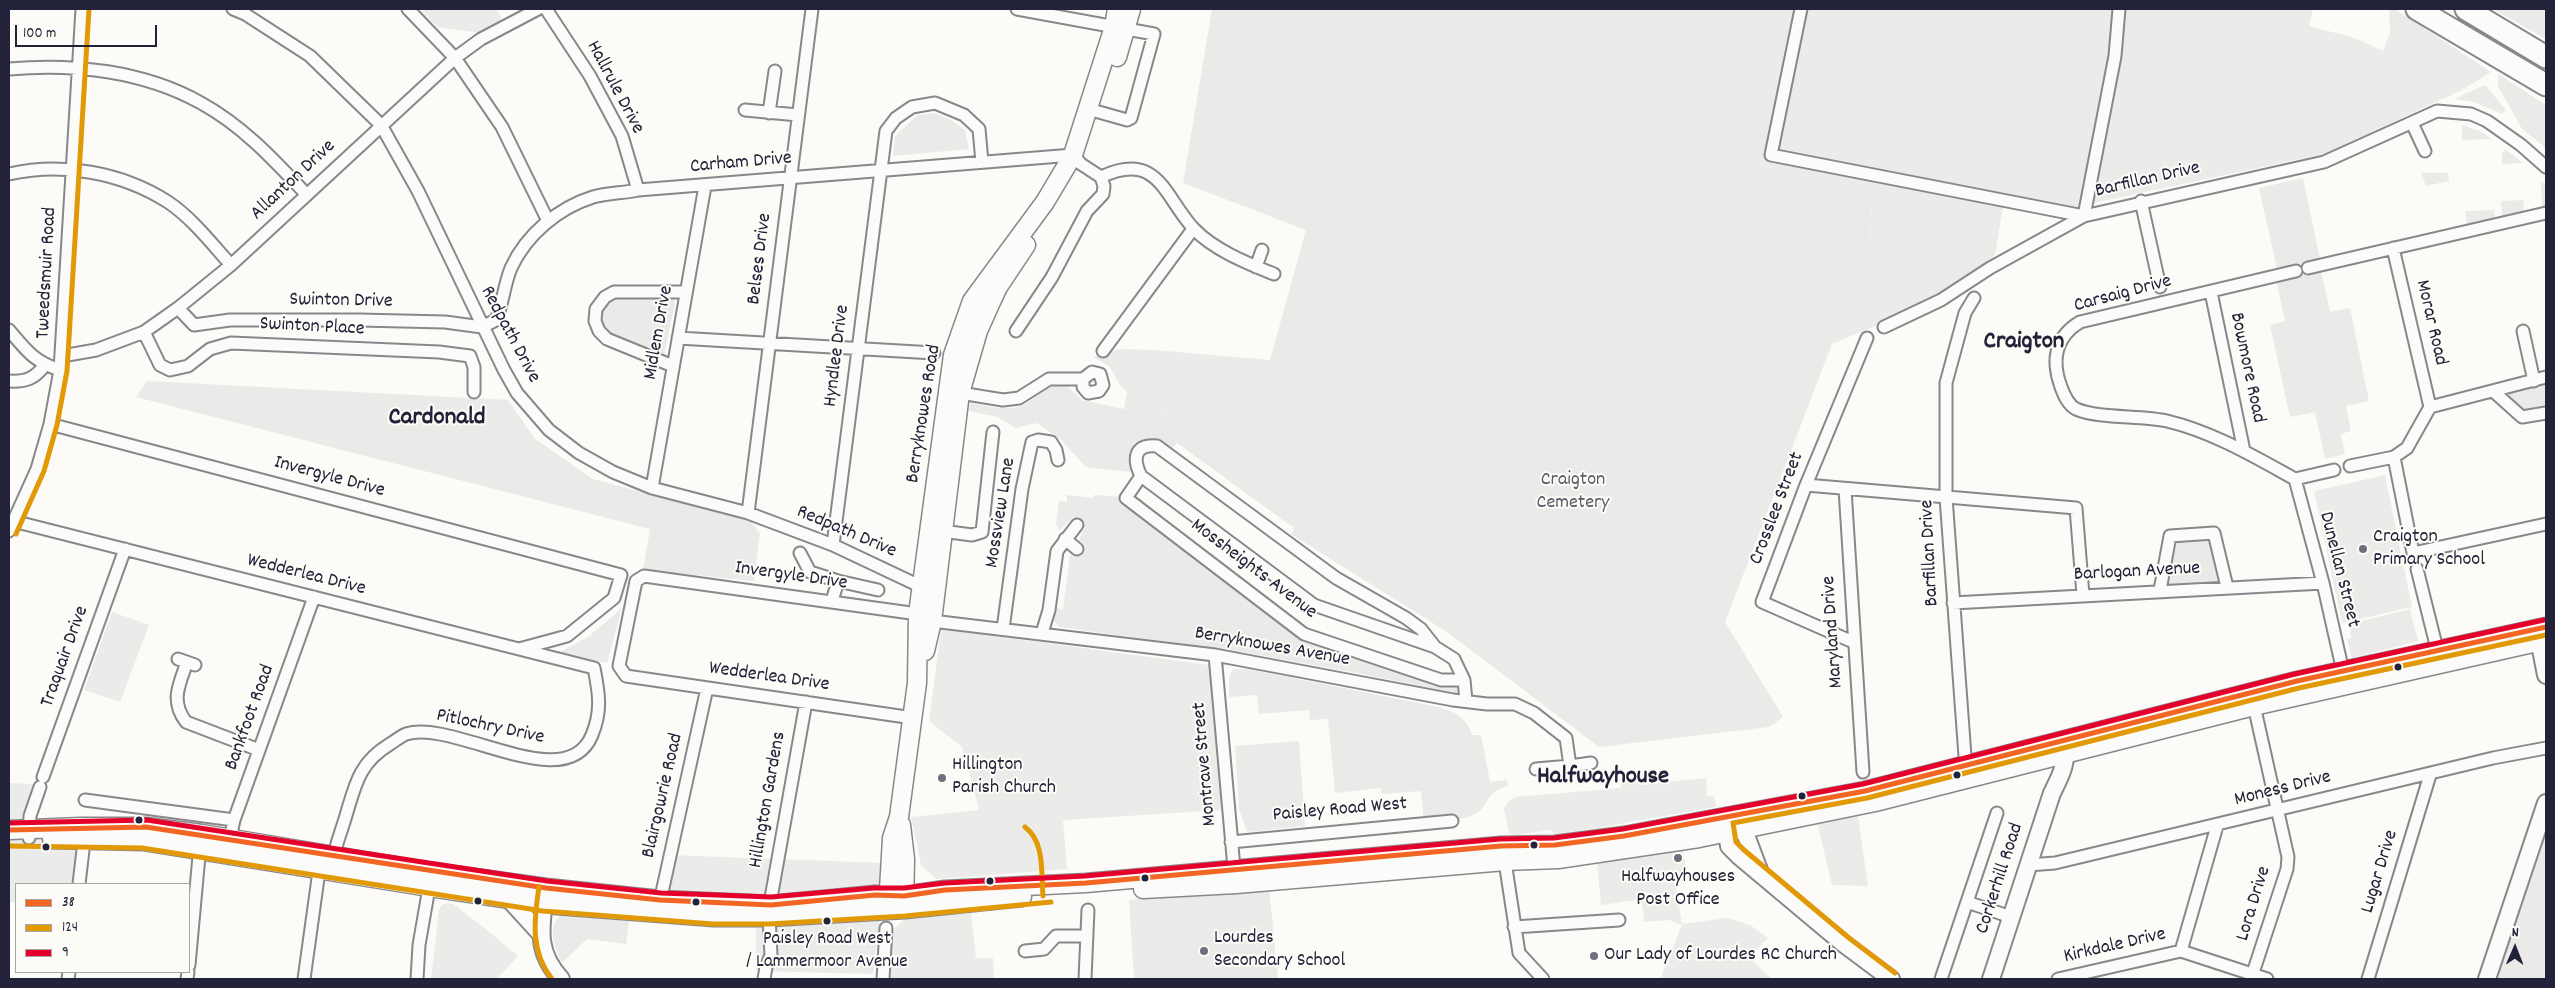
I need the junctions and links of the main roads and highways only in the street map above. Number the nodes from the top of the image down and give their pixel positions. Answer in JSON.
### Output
{"nodes":[{"id":1,"x":1117,"y":9,"type":"edge"},
{"id":2,"x":1130,"y":9,"type":"edge"},
{"id":3,"x":2417,"y":9,"type":"edge"},
{"id":4,"x":2466,"y":9,"type":"edge"},
{"id":5,"x":1120,"y":28,"type":"junction"},
{"id":6,"x":2452,"y":29,"type":"junction"},
{"id":7,"x":2546,"y":57,"type":"edge"},
{"id":8,"x":2546,"y":85,"type":"edge"},
{"id":9,"x":2546,"y":96,"type":"edge"},
{"id":10,"x":954,"y":392,"type":"junction"},
{"id":11,"x":929,"y":589,"type":"junction"},
{"id":12,"x":2542,"y":634,"type":"edge"},
{"id":13,"x":2345,"y":677,"type":"junction"},
{"id":14,"x":899,"y":817,"type":"junction"},
{"id":15,"x":9,"y":830,"type":"edge"},
{"id":16,"x":29,"y":834,"type":"junction"},
{"id":17,"x":9,"y":839,"type":"edge"},
{"id":18,"x":1503,"y":854,"type":"junction"},
{"id":19,"x":905,"y":859,"type":"junction"},
{"id":20,"x":430,"y":880,"type":"junction"},
{"id":21,"x":944,"y":890,"type":"junction"},
{"id":22,"x":1050,"y":890,"type":"junction"},
{"id":23,"x":545,"y":896,"type":"junction"},
{"id":24,"x":895,"y":898,"type":"junction"}],
"edges":[{"from":1,"to":5,"type":"main road","name":"Berryknowes Road"},
{"from":2,"to":5,"type":"main road","name":"Berryknowes Road"},
{"from":3,"to":6,"type":"highway"},
{"from":4,"to":7,"type":"highway"},
{"from":5,"to":10,"type":"main road","name":"Berryknowes Road"},
{"from":6,"to":8,"type":"highway"},
{"from":6,"to":9,"type":"highway"},
{"from":10,"to":11,"type":"main road","name":"Berryknowes Road"},
{"from":10,"to":11,"type":"main road","name":"Berryknowes Road"},
{"from":11,"to":14,"type":"main road","name":"Berryknowes Road"},
{"from":12,"to":13,"type":"main road"},
{"from":12,"to":13,"type":"main road"},
{"from":13,"to":18,"type":"main road"},
{"from":14,"to":19,"type":"main road","name":"Berryknowes Road"},
{"from":14,"to":24,"type":"main road","name":"Berryknowes Road"},
{"from":15,"to":16,"type":"main road"},
{"from":16,"to":17,"type":"main road"},
{"from":16,"to":20,"type":"main road"},
{"from":18,"to":22,"type":"main road"},
{"from":18,"to":22,"type":"main road"},
{"from":19,"to":21,"type":"main road"},
{"from":19,"to":24,"type":"main road","name":"Berryknowes Road"},
{"from":20,"to":23,"type":"main road"},
{"from":20,"to":23,"type":"main road"},
{"from":21,"to":22,"type":"main road"},
{"from":21,"to":24,"type":"main road"},
{"from":22,"to":24,"type":"main road"},
{"from":23,"to":24,"type":"main road"}]}
